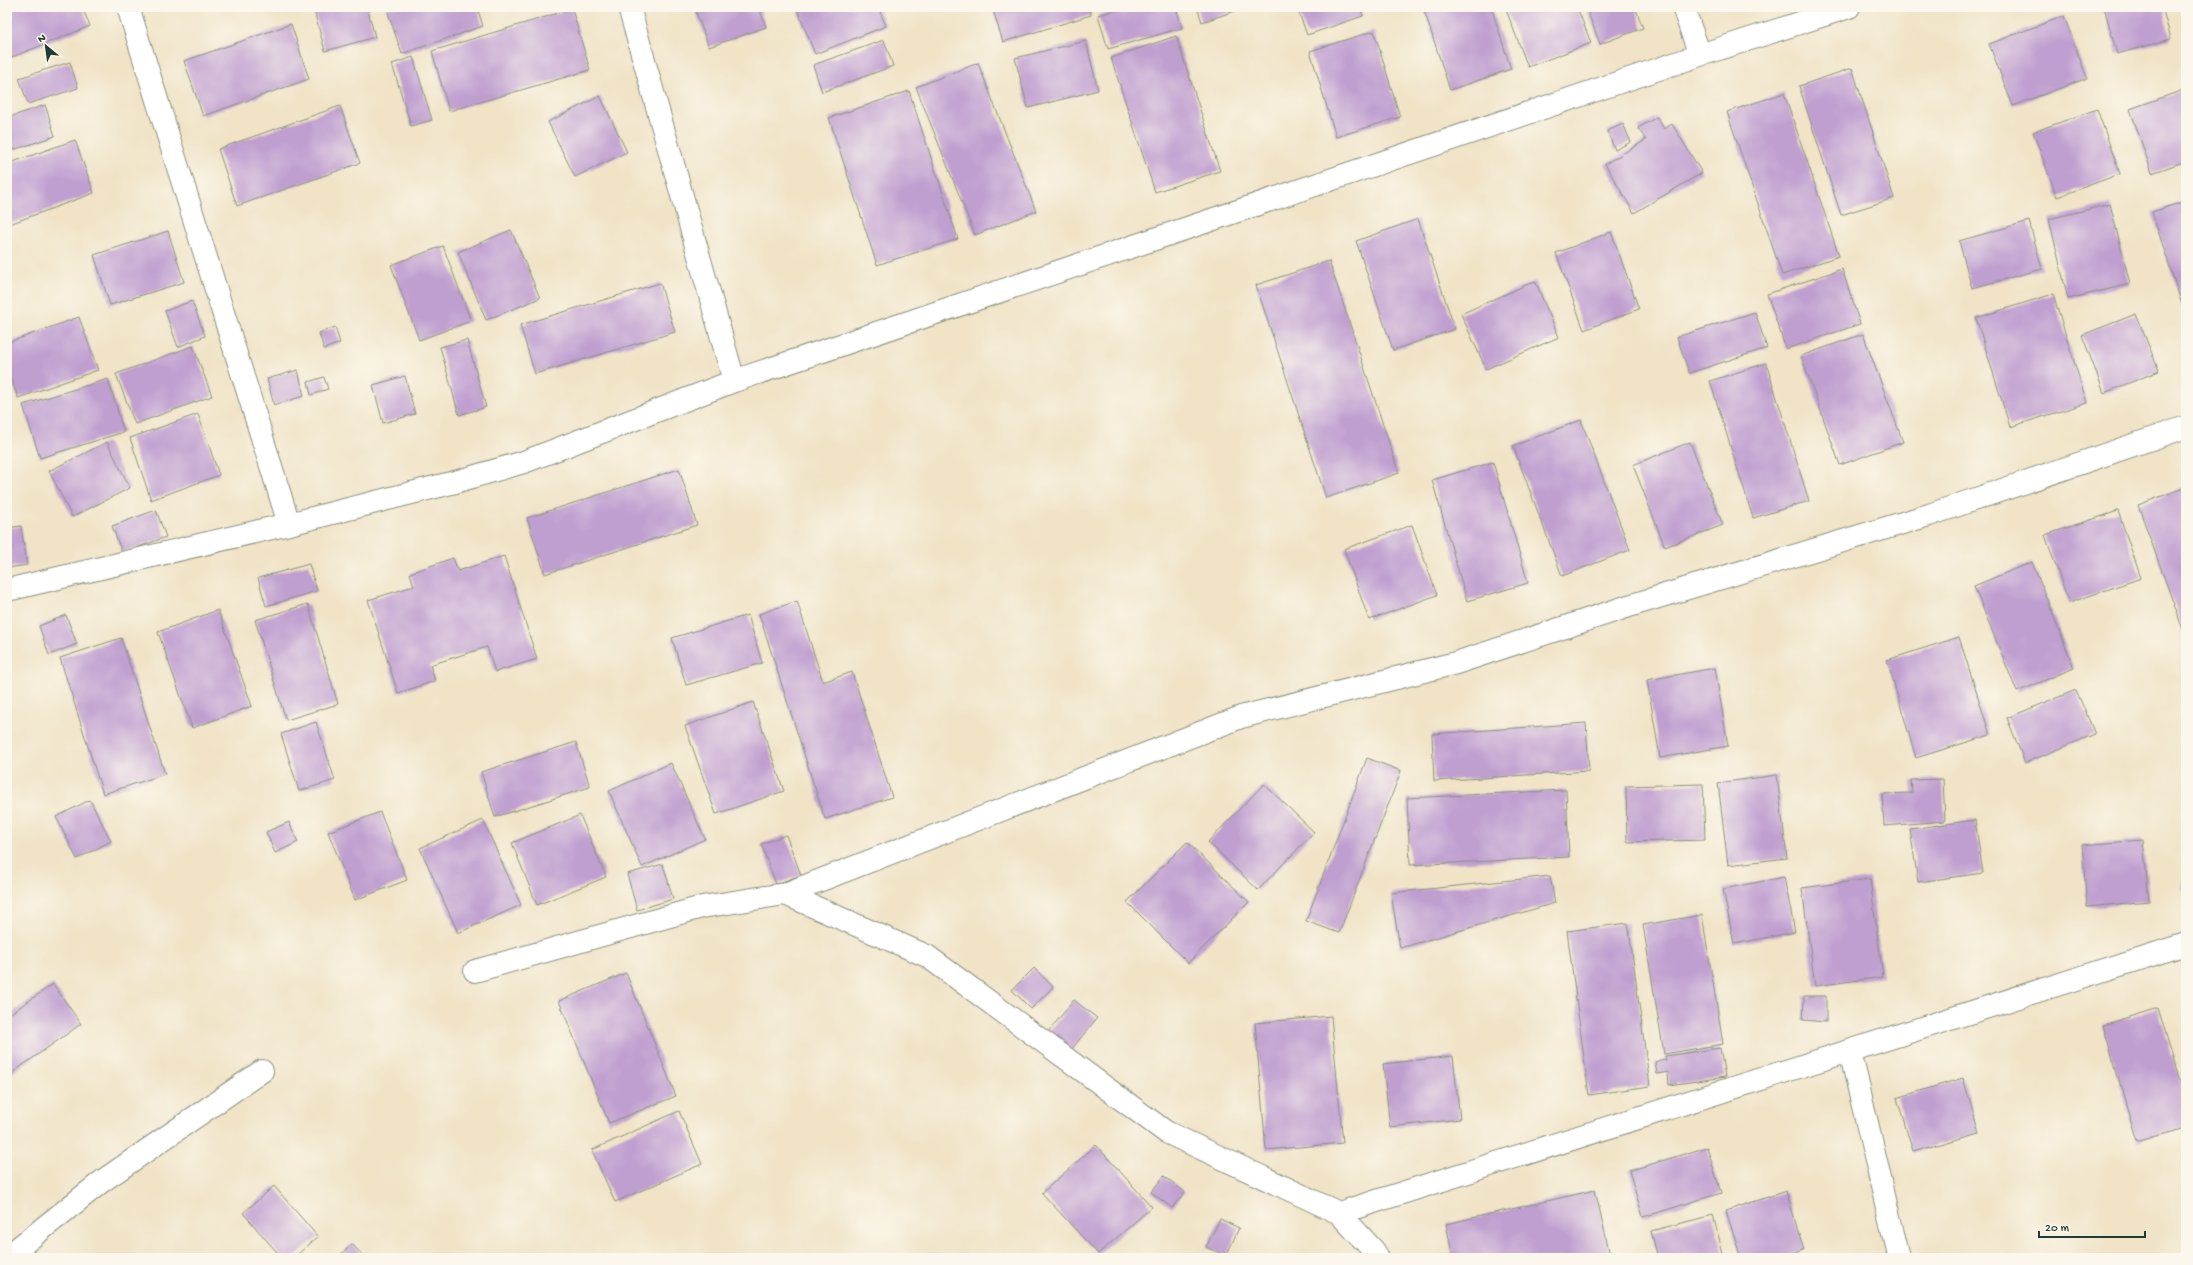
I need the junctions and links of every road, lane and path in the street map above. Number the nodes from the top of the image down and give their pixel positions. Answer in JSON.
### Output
{"nodes":[{"id":1,"x":128,"y":7,"type":"edge"},
{"id":2,"x":629,"y":7,"type":"edge"},
{"id":3,"x":1683,"y":7,"type":"edge"},
{"id":4,"x":1849,"y":7,"type":"edge"},
{"id":5,"x":1700,"y":55,"type":"junction"},
{"id":6,"x":734,"y":380,"type":"junction"},
{"id":7,"x":2186,"y":427,"type":"edge"},
{"id":8,"x":289,"y":524,"type":"junction"},
{"id":9,"x":7,"y":590,"type":"edge"},
{"id":10,"x":785,"y":894,"type":"junction"},
{"id":11,"x":2186,"y":944,"type":"edge"},
{"id":12,"x":475,"y":971,"type":"dead end"},
{"id":13,"x":1850,"y":1051,"type":"junction"},
{"id":14,"x":262,"y":1071,"type":"dead end"},
{"id":15,"x":1339,"y":1213,"type":"junction"},
{"id":16,"x":7,"y":1257,"type":"edge"},
{"id":17,"x":1378,"y":1258,"type":"edge"},
{"id":18,"x":1899,"y":1258,"type":"edge"}],
"edges":[{"from":1,"to":8,"type":"street"},
{"from":2,"to":6,"type":"street"},
{"from":3,"to":5,"type":"street"},
{"from":4,"to":5,"type":"street"},
{"from":5,"to":6,"type":"street"},
{"from":6,"to":8,"type":"street"},
{"from":7,"to":10,"type":"street"},
{"from":8,"to":9,"type":"street"},
{"from":10,"to":12,"type":"street"},
{"from":10,"to":15,"type":"street"},
{"from":11,"to":13,"type":"street"},
{"from":13,"to":15,"type":"street"},
{"from":13,"to":18,"type":"street"},
{"from":14,"to":16,"type":"street"},
{"from":15,"to":17,"type":"street"}]}
